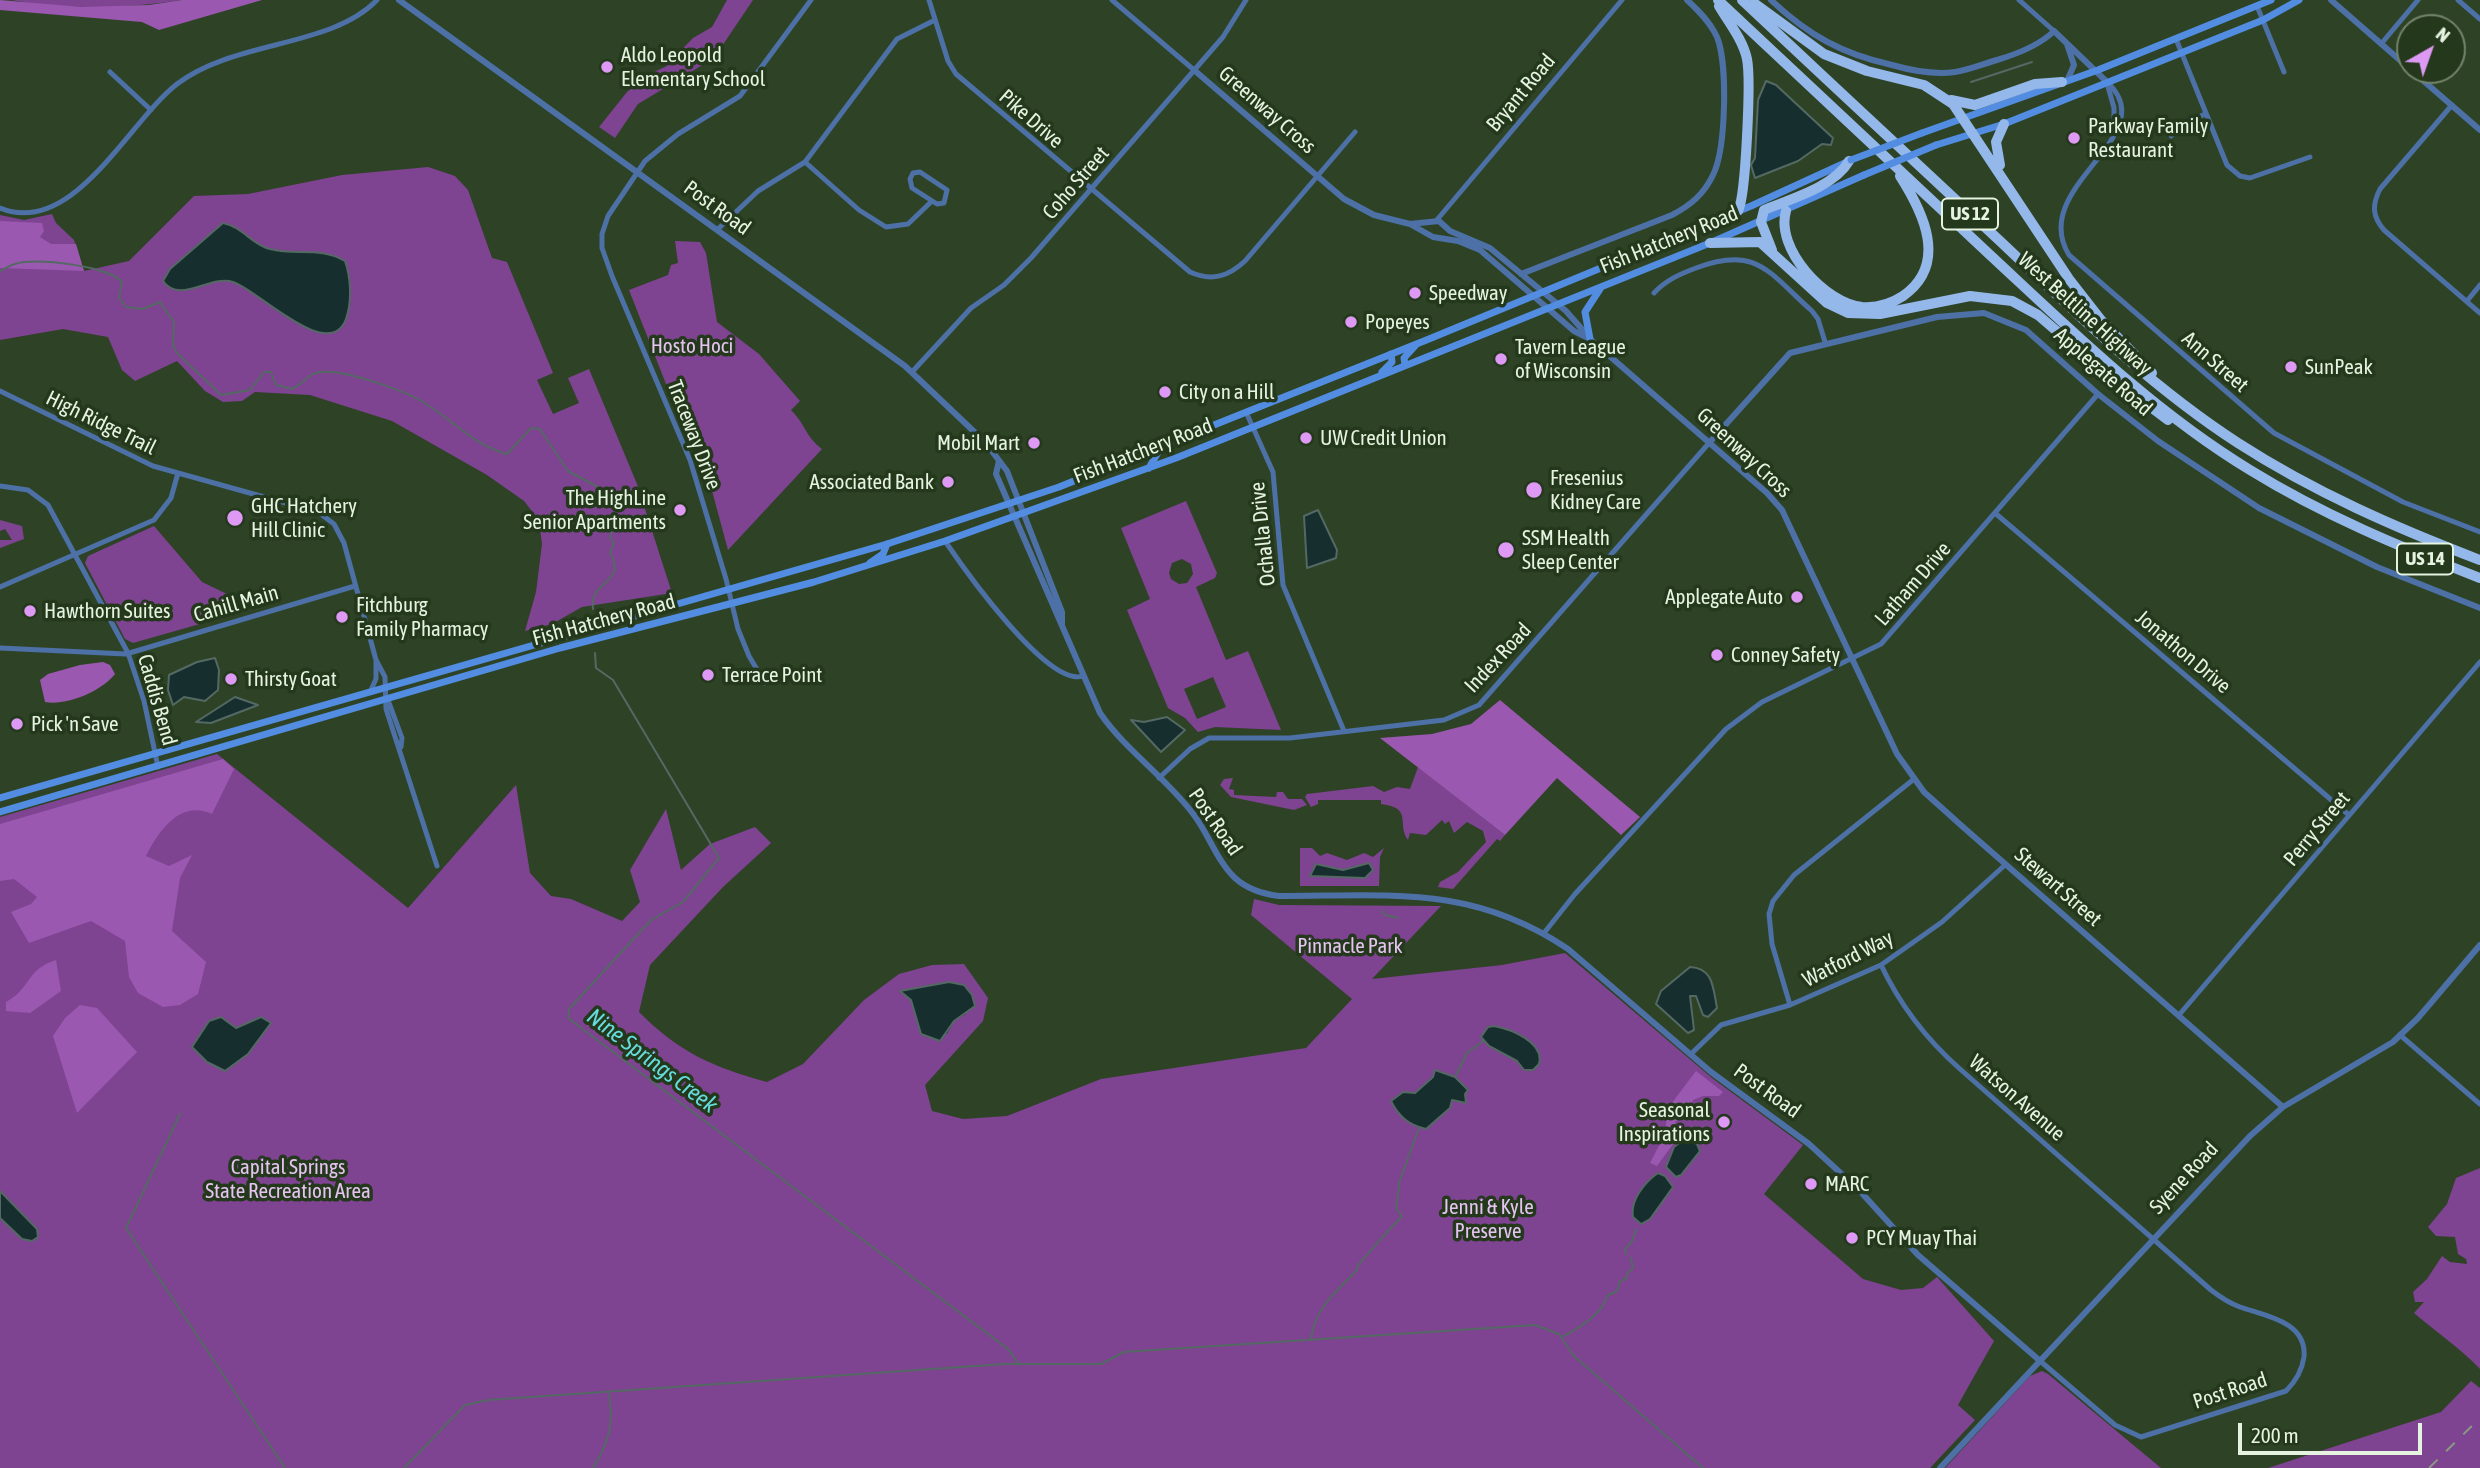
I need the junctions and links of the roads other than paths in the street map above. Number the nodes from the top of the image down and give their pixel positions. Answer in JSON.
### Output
{"nodes":[{"id":1,"x":377,"y":0,"type":"edge"},
{"id":2,"x":399,"y":0,"type":"edge"},
{"id":3,"x":811,"y":0,"type":"edge"},
{"id":4,"x":929,"y":0,"type":"edge"},
{"id":5,"x":1112,"y":0,"type":"edge"},
{"id":6,"x":1246,"y":0,"type":"edge"},
{"id":7,"x":1622,"y":0,"type":"edge"},
{"id":8,"x":1687,"y":0,"type":"edge"},
{"id":9,"x":1717,"y":0,"type":"edge"},
{"id":10,"x":1742,"y":0,"type":"edge"},
{"id":11,"x":1750,"y":0,"type":"edge"},
{"id":12,"x":1771,"y":0,"type":"edge"},
{"id":13,"x":2019,"y":0,"type":"edge"},
{"id":14,"x":2271,"y":0,"type":"edge"},
{"id":15,"x":2299,"y":0,"type":"edge"},
{"id":16,"x":2331,"y":0,"type":"edge"},
{"id":17,"x":2418,"y":0,"type":"edge"},
{"id":18,"x":2458,"y":0,"type":"edge"},
{"id":19,"x":2258,"y":6,"type":"junction"},
{"id":20,"x":2480,"y":19,"type":"edge"},
{"id":21,"x":935,"y":20,"type":"junction"},
{"id":22,"x":2263,"y":20,"type":"junction"},
{"id":23,"x":2054,"y":31,"type":"junction"},
{"id":24,"x":2176,"y":39,"type":"junction"},
{"id":25,"x":2066,"y":42,"type":"junction"},
{"id":26,"x":2381,"y":44,"type":"junction"},
{"id":27,"x":2180,"y":53,"type":"junction"},
{"id":28,"x":2396,"y":56,"type":"edge"},
{"id":29,"x":1194,"y":70,"type":"junction"},
{"id":30,"x":2098,"y":70,"type":"junction"},
{"id":31,"x":110,"y":72,"type":"dead end"},
{"id":32,"x":2284,"y":72,"type":"dead end"},
{"id":33,"x":2064,"y":81,"type":"junction"},
{"id":34,"x":2107,"y":82,"type":"junction"},
{"id":35,"x":2428,"y":84,"type":"edge"},
{"id":36,"x":1941,"y":95,"type":"junction"},
{"id":37,"x":2452,"y":106,"type":"junction"},
{"id":38,"x":151,"y":110,"type":"junction"},
{"id":39,"x":2205,"y":114,"type":"junction"},
{"id":40,"x":1963,"y":118,"type":"junction"},
{"id":41,"x":2004,"y":124,"type":"junction"},
{"id":42,"x":2480,"y":130,"type":"edge"},
{"id":43,"x":1354,"y":132,"type":"dead end"},
{"id":44,"x":1974,"y":134,"type":"junction"},
{"id":45,"x":2171,"y":135,"type":"dead end"},
{"id":46,"x":2310,"y":157,"type":"dead end"},
{"id":47,"x":1850,"y":161,"type":"junction"},
{"id":48,"x":805,"y":162,"type":"junction"},
{"id":49,"x":1892,"y":164,"type":"junction"},
{"id":50,"x":638,"y":172,"type":"junction"},
{"id":51,"x":1317,"y":176,"type":"junction"},
{"id":52,"x":1092,"y":189,"type":"junction"},
{"id":53,"x":932,"y":201,"type":"junction"},
{"id":54,"x":0,"y":208,"type":"edge"},
{"id":55,"x":1738,"y":211,"type":"junction"},
{"id":56,"x":1786,"y":211,"type":"junction"},
{"id":57,"x":2029,"y":218,"type":"junction"},
{"id":58,"x":1760,"y":222,"type":"junction"},
{"id":59,"x":1410,"y":224,"type":"junction"},
{"id":60,"x":1439,"y":224,"type":"junction"},
{"id":61,"x":718,"y":229,"type":"junction"},
{"id":62,"x":1431,"y":236,"type":"junction"},
{"id":63,"x":1441,"y":237,"type":"junction"},
{"id":64,"x":1710,"y":243,"type":"junction"},
{"id":65,"x":1773,"y":251,"type":"junction"},
{"id":66,"x":1521,"y":274,"type":"junction"},
{"id":67,"x":1607,"y":284,"type":"junction"},
{"id":68,"x":2480,"y":285,"type":"edge"},
{"id":69,"x":1542,"y":291,"type":"junction"},
{"id":70,"x":1654,"y":293,"type":"dead end"},
{"id":71,"x":1533,"y":295,"type":"junction"},
{"id":72,"x":2467,"y":301,"type":"junction"},
{"id":73,"x":1557,"y":304,"type":"junction"},
{"id":74,"x":1547,"y":307,"type":"junction"},
{"id":75,"x":2480,"y":313,"type":"edge"},
{"id":76,"x":1590,"y":339,"type":"junction"},
{"id":77,"x":1825,"y":342,"type":"junction"},
{"id":78,"x":1418,"y":344,"type":"junction"},
{"id":79,"x":1391,"y":354,"type":"junction"},
{"id":80,"x":1405,"y":365,"type":"junction"},
{"id":81,"x":912,"y":372,"type":"junction"},
{"id":82,"x":1379,"y":375,"type":"junction"},
{"id":83,"x":0,"y":391,"type":"edge"},
{"id":84,"x":2098,"y":394,"type":"junction"},
{"id":85,"x":1246,"y":412,"type":"junction"},
{"id":86,"x":2204,"y":420,"type":"junction"},
{"id":87,"x":1253,"y":426,"type":"junction"},
{"id":88,"x":1709,"y":443,"type":"junction"},
{"id":89,"x":1161,"y":447,"type":"junction"},
{"id":90,"x":2228,"y":456,"type":"junction"},
{"id":91,"x":999,"y":461,"type":"junction"},
{"id":92,"x":1149,"y":469,"type":"junction"},
{"id":93,"x":178,"y":473,"type":"junction"},
{"id":94,"x":0,"y":486,"type":"edge"},
{"id":95,"x":1020,"y":500,"type":"junction"},
{"id":96,"x":1008,"y":504,"type":"junction"},
{"id":97,"x":1025,"y":513,"type":"junction"},
{"id":98,"x":1995,"y":513,"type":"junction"},
{"id":99,"x":1014,"y":517,"type":"junction"},
{"id":100,"x":2480,"y":532,"type":"edge"},
{"id":101,"x":2371,"y":535,"type":"junction"},
{"id":102,"x":946,"y":541,"type":"junction"},
{"id":103,"x":887,"y":544,"type":"junction"},
{"id":104,"x":74,"y":555,"type":"junction"},
{"id":105,"x":2480,"y":560,"type":"edge"},
{"id":106,"x":860,"y":568,"type":"junction"},
{"id":107,"x":2480,"y":578,"type":"edge"},
{"id":108,"x":2480,"y":584,"type":"edge"},
{"id":109,"x":355,"y":586,"type":"junction"},
{"id":110,"x":0,"y":587,"type":"edge"},
{"id":111,"x":730,"y":597,"type":"junction"},
{"id":112,"x":2480,"y":608,"type":"edge"},
{"id":113,"x":1063,"y":626,"type":"junction"},
{"id":114,"x":0,"y":648,"type":"edge"},
{"id":115,"x":128,"y":653,"type":"junction"},
{"id":116,"x":376,"y":660,"type":"junction"},
{"id":117,"x":1852,"y":660,"type":"junction"},
{"id":118,"x":2480,"y":662,"type":"edge"},
{"id":119,"x":1083,"y":676,"type":"junction"},
{"id":120,"x":765,"y":683,"type":"dead end"},
{"id":121,"x":386,"y":686,"type":"junction"},
{"id":122,"x":371,"y":690,"type":"junction"},
{"id":123,"x":388,"y":701,"type":"junction"},
{"id":124,"x":1344,"y":731,"type":"junction"},
{"id":125,"x":156,"y":751,"type":"junction"},
{"id":126,"x":159,"y":766,"type":"junction"},
{"id":127,"x":1159,"y":778,"type":"junction"},
{"id":128,"x":1914,"y":779,"type":"junction"},
{"id":129,"x":0,"y":798,"type":"edge"},
{"id":130,"x":0,"y":813,"type":"edge"},
{"id":131,"x":2350,"y":815,"type":"junction"},
{"id":132,"x":2005,"y":865,"type":"junction"},
{"id":133,"x":437,"y":866,"type":"dead end"},
{"id":134,"x":1544,"y":933,"type":"junction"},
{"id":135,"x":2480,"y":945,"type":"edge"},
{"id":136,"x":1881,"y":965,"type":"junction"},
{"id":137,"x":1790,"y":1004,"type":"junction"},
{"id":138,"x":2179,"y":1015,"type":"junction"},
{"id":139,"x":2400,"y":1035,"type":"junction"},
{"id":140,"x":1691,"y":1054,"type":"junction"},
{"id":141,"x":2480,"y":1104,"type":"edge"},
{"id":142,"x":2283,"y":1107,"type":"junction"},
{"id":143,"x":2153,"y":1238,"type":"junction"},
{"id":144,"x":2039,"y":1360,"type":"junction"},
{"id":145,"x":1940,"y":1468,"type":"edge"}],
"edges":[{"from":1,"to":38,"type":"street"},
{"from":2,"to":50,"type":"street","name":"Post Road"},
{"from":3,"to":50,"type":"street","name":"Traceway Drive"},
{"from":4,"to":21,"type":"street","name":"Pike Drive"},
{"from":5,"to":29,"type":"street","name":"Greenway Cross"},
{"from":6,"to":29,"type":"street","name":"Coho Street"},
{"from":7,"to":60,"type":"street","name":"Bryant Road"},
{"from":8,"to":66,"type":"street"},
{"from":9,"to":49,"type":"highway","name":"West Beltline Highway","number":"US 12"},
{"from":9,"to":55,"type":"highway"},
{"from":10,"to":86,"type":"highway","name":"West Beltline Highway","number":"US 12"},
{"from":11,"to":36,"type":"highway"},
{"from":12,"to":23,"type":"street"},
{"from":13,"to":23,"type":"street"},
{"from":14,"to":19,"type":"main road","name":"Fish Hatchery Road"},
{"from":15,"to":22,"type":"main road","name":"Fish Hatchery Road"},
{"from":16,"to":26,"type":"street"},
{"from":17,"to":26,"type":"street"},
{"from":18,"to":20,"type":"street"},
{"from":19,"to":22,"type":"street"},
{"from":19,"to":24,"type":"main road","name":"Fish Hatchery Road"},
{"from":21,"to":48,"type":"street"},
{"from":21,"to":52,"type":"street","name":"Pike Drive"},
{"from":22,"to":27,"type":"main road","name":"Fish Hatchery Road"},
{"from":22,"to":32,"type":"street"},
{"from":23,"to":25,"type":"street"},
{"from":24,"to":27,"type":"street"},
{"from":24,"to":30,"type":"main road","name":"Fish Hatchery Road"},
{"from":25,"to":30,"type":"street"},
{"from":25,"to":33,"type":"street"},
{"from":26,"to":28,"type":"street"},
{"from":27,"to":34,"type":"main road","name":"Fish Hatchery Road"},
{"from":27,"to":39,"type":"street"},
{"from":29,"to":51,"type":"street","name":"Greenway Cross"},
{"from":29,"to":52,"type":"street","name":"Coho Street"},
{"from":30,"to":33,"type":"main road","name":"Fish Hatchery Road"},
{"from":30,"to":34,"type":"street"},
{"from":31,"to":38,"type":"street"},
{"from":33,"to":36,"type":"highway"},
{"from":33,"to":40,"type":"main road","name":"Fish Hatchery Road"},
{"from":34,"to":41,"type":"main road","name":"Fish Hatchery Road"},
{"from":34,"to":100,"type":"street","name":"Ann Street"},
{"from":35,"to":37,"type":"street"},
{"from":36,"to":40,"type":"highway"},
{"from":37,"to":42,"type":"street"},
{"from":37,"to":72,"type":"street"},
{"from":38,"to":54,"type":"street"},
{"from":39,"to":45,"type":"street"},
{"from":39,"to":46,"type":"street"},
{"from":40,"to":44,"type":"highway"},
{"from":40,"to":47,"type":"main road","name":"Fish Hatchery Road","bridge":true},
{"from":41,"to":44,"type":"main road","name":"Fish Hatchery Road"},
{"from":41,"to":57,"type":"highway"},
{"from":43,"to":51,"type":"street"},
{"from":44,"to":56,"type":"main road","name":"Fish Hatchery Road","bridge":true},
{"from":44,"to":57,"type":"highway"},
{"from":47,"to":55,"type":"main road","name":"Fish Hatchery Road"},
{"from":47,"to":58,"type":"highway"},
{"from":48,"to":53,"type":"street"},
{"from":48,"to":61,"type":"street"},
{"from":49,"to":56,"type":"highway"},
{"from":49,"to":90,"type":"highway","name":"West Beltline Highway","number":"US 12"},
{"from":50,"to":61,"type":"street","name":"Post Road"},
{"from":50,"to":111,"type":"street","name":"Traceway Drive"},
{"from":51,"to":52,"type":"street","name":"Pike Drive"},
{"from":51,"to":59,"type":"street","name":"Greenway Cross"},
{"from":52,"to":81,"type":"street","name":"Coho Street"},
{"from":53,"to":53,"type":"street"},
{"from":55,"to":69,"type":"main road","name":"Fish Hatchery Road"},
{"from":56,"to":58,"type":"main road","name":"Fish Hatchery Road"},
{"from":57,"to":86,"type":"highway"},
{"from":58,"to":64,"type":"main road","name":"Fish Hatchery Road"},
{"from":58,"to":65,"type":"highway"},
{"from":59,"to":60,"type":"street","name":"Greenway Cross"},
{"from":59,"to":62,"type":"street","name":"Greenway Cross"},
{"from":60,"to":62,"type":"street","name":"Bryant Road"},
{"from":60,"to":63,"type":"street","name":"Bryant Road"},
{"from":60,"to":66,"type":"street","name":"Greenway Cross"},
{"from":61,"to":81,"type":"street","name":"Post Road"},
{"from":62,"to":63,"type":"street","name":"Greenway Cross"},
{"from":63,"to":71,"type":"street","name":"Greenway Cross"},
{"from":64,"to":65,"type":"highway"},
{"from":64,"to":67,"type":"main road","name":"Fish Hatchery Road"},
{"from":65,"to":90,"type":"highway"},
{"from":66,"to":69,"type":"street","name":"Greenway Cross"},
{"from":67,"to":73,"type":"main road","name":"Fish Hatchery Road"},
{"from":67,"to":76,"type":"main road"},
{"from":68,"to":72,"type":"street"},
{"from":69,"to":71,"type":"main road","name":"Fish Hatchery Road"},
{"from":69,"to":73,"type":"street","name":"Greenway Cross"},
{"from":70,"to":77,"type":"street"},
{"from":71,"to":74,"type":"street","name":"Greenway Cross"},
{"from":71,"to":78,"type":"main road","name":"Fish Hatchery Road"},
{"from":72,"to":75,"type":"street"},
{"from":73,"to":74,"type":"main road","name":"Fish Hatchery Road"},
{"from":73,"to":76,"type":"street","name":"Greenway Cross"},
{"from":74,"to":76,"type":"street","name":"Greenway Cross"},
{"from":74,"to":80,"type":"main road","name":"Fish Hatchery Road"},
{"from":76,"to":88,"type":"street","name":"Greenway Cross"},
{"from":77,"to":84,"type":"street","name":"Applegate Road"},
{"from":77,"to":88,"type":"street","name":"Applegate Road"},
{"from":78,"to":79,"type":"main road","name":"Fish Hatchery Road"},
{"from":78,"to":80,"type":"main road"},
{"from":79,"to":82,"type":"main road"},
{"from":79,"to":85,"type":"main road","name":"Fish Hatchery Road"},
{"from":80,"to":82,"type":"main road","name":"Fish Hatchery Road"},
{"from":81,"to":91,"type":"street","name":"Post Road"},
{"from":82,"to":87,"type":"main road","name":"Fish Hatchery Road"},
{"from":83,"to":93,"type":"street","name":"High Ridge Trail"},
{"from":84,"to":98,"type":"street","name":"Latham Drive"},
{"from":84,"to":112,"type":"street","name":"Applegate Road"},
{"from":85,"to":87,"type":"street","name":"Ochalla Drive"},
{"from":85,"to":89,"type":"main road","name":"Fish Hatchery Road"},
{"from":86,"to":105,"type":"highway","name":"West Beltline Highway","number":"US 12"},
{"from":87,"to":92,"type":"main road","name":"Fish Hatchery Road"},
{"from":87,"to":124,"type":"street","name":"Ochalla Drive"},
{"from":88,"to":117,"type":"street","name":"Greenway Cross"},
{"from":88,"to":124,"type":"street","name":"Index Road"},
{"from":89,"to":92,"type":"main road"},
{"from":89,"to":95,"type":"main road","name":"Fish Hatchery Road"},
{"from":90,"to":101,"type":"highway","name":"West Beltline Highway","number":"US 12"},
{"from":91,"to":95,"type":"street","name":"Post Road"},
{"from":91,"to":96,"type":"street","name":"Post Road"},
{"from":92,"to":97,"type":"main road","name":"Fish Hatchery Road"},
{"from":93,"to":104,"type":"street"},
{"from":93,"to":109,"type":"street","name":"High Ridge Trail"},
{"from":94,"to":104,"type":"street","name":"Caddis Bend"},
{"from":95,"to":96,"type":"main road","name":"Fish Hatchery Road"},
{"from":95,"to":97,"type":"street","name":"Post Road"},
{"from":96,"to":99,"type":"street","name":"Post Road"},
{"from":96,"to":103,"type":"main road","name":"Fish Hatchery Road"},
{"from":97,"to":99,"type":"main road","name":"Fish Hatchery Road"},
{"from":97,"to":113,"type":"street","name":"Post Road"},
{"from":98,"to":117,"type":"street","name":"Latham Drive"},
{"from":98,"to":131,"type":"street","name":"Jonathon Drive"},
{"from":99,"to":102,"type":"main road","name":"Fish Hatchery Road"},
{"from":99,"to":113,"type":"street","name":"Post Road"},
{"from":101,"to":107,"type":"highway","name":"West Beltline Highway","number":"US 12"},
{"from":101,"to":108,"type":"highway","number":"US 14"},
{"from":102,"to":106,"type":"main road","name":"Fish Hatchery Road"},
{"from":102,"to":119,"type":"street"},
{"from":103,"to":106,"type":"main road"},
{"from":103,"to":111,"type":"main road","name":"Fish Hatchery Road"},
{"from":104,"to":110,"type":"street"},
{"from":104,"to":115,"type":"street","name":"Caddis Bend"},
{"from":106,"to":111,"type":"main road","name":"Fish Hatchery Road"},
{"from":109,"to":115,"type":"street","name":"Cahill Main"},
{"from":109,"to":116,"type":"street","name":"High Ridge Trail"},
{"from":111,"to":120,"type":"street","name":"Traceway Drive"},
{"from":111,"to":121,"type":"main road","name":"Fish Hatchery Road"},
{"from":111,"to":123,"type":"main road","name":"Fish Hatchery Road"},
{"from":113,"to":119,"type":"street","name":"Post Road"},
{"from":114,"to":115,"type":"street","name":"Cahill Main"},
{"from":115,"to":125,"type":"street","name":"Caddis Bend"},
{"from":116,"to":121,"type":"street","name":"High Ridge Trail"},
{"from":116,"to":122,"type":"street","name":"High Ridge Trail"},
{"from":117,"to":128,"type":"street","name":"Stewart Street"},
{"from":117,"to":134,"type":"street","name":"Latham Drive"},
{"from":118,"to":131,"type":"street","name":"Perry Street"},
{"from":119,"to":127,"type":"street","name":"Post Road"},
{"from":121,"to":122,"type":"main road","name":"Fish Hatchery Road"},
{"from":121,"to":123,"type":"street","name":"High Ridge Trail"},
{"from":122,"to":125,"type":"main road","name":"Fish Hatchery Road"},
{"from":123,"to":126,"type":"main road","name":"Fish Hatchery Road"},
{"from":123,"to":133,"type":"street","name":"High Ridge Trail"},
{"from":124,"to":127,"type":"street","name":"Index Road"},
{"from":125,"to":126,"type":"street","name":"Caddis Bend"},
{"from":125,"to":129,"type":"main road","name":"Fish Hatchery Road"},
{"from":126,"to":130,"type":"main road","name":"Fish Hatchery Road"},
{"from":127,"to":134,"type":"street","name":"Post Road"},
{"from":128,"to":132,"type":"street","name":"Stewart Street"},
{"from":128,"to":137,"type":"street"},
{"from":131,"to":138,"type":"street","name":"Perry Street"},
{"from":132,"to":136,"type":"street","name":"Watford Way"},
{"from":132,"to":138,"type":"street","name":"Stewart Street"},
{"from":134,"to":140,"type":"street","name":"Post Road"},
{"from":135,"to":139,"type":"street","name":"Syene Road"},
{"from":136,"to":137,"type":"street","name":"Watford Way"},
{"from":136,"to":143,"type":"street","name":"Watson Avenue"},
{"from":137,"to":140,"type":"street","name":"Watford Way"},
{"from":138,"to":142,"type":"street","name":"Stewart Street"},
{"from":139,"to":141,"type":"street"},
{"from":139,"to":142,"type":"street","name":"Syene Road"},
{"from":140,"to":144,"type":"street","name":"Post Road"},
{"from":142,"to":143,"type":"street","name":"Syene Road"},
{"from":143,"to":144,"type":"street","name":"Syene Road"},
{"from":143,"to":144,"type":"street","name":"Post Road"},
{"from":144,"to":145,"type":"street","name":"Syene Road"}]}
